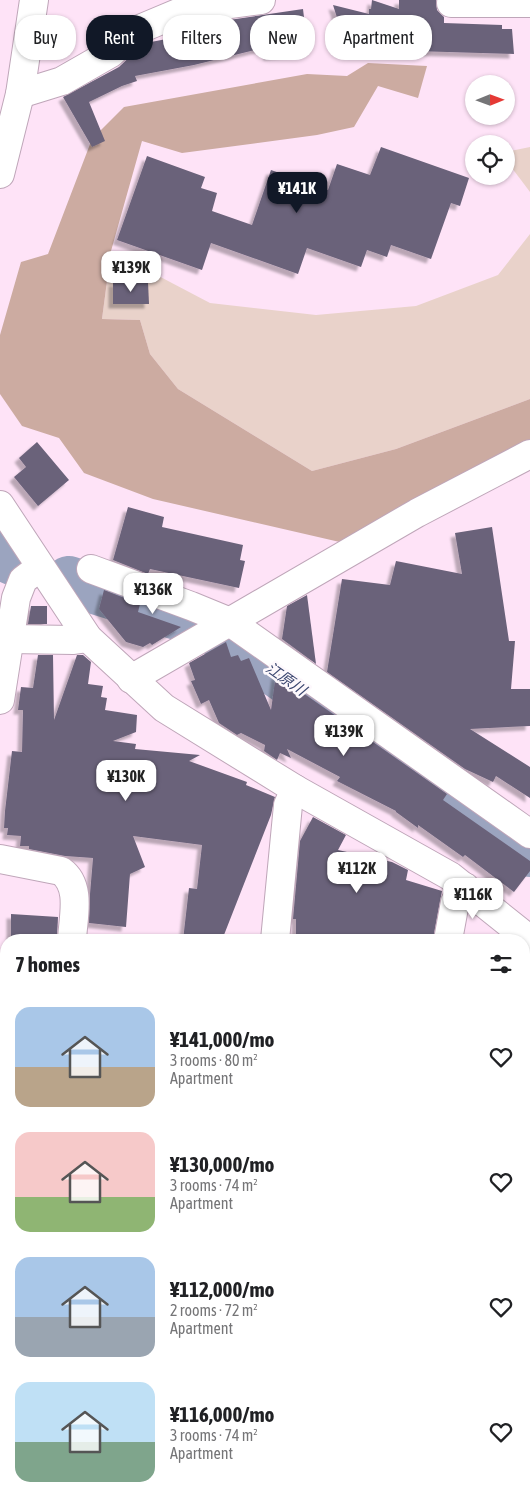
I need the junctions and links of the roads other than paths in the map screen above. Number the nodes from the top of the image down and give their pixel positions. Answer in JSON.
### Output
{"nodes":[{"id":1,"x":34,"y":0,"type":"edge"},
{"id":2,"x":261,"y":0,"type":"edge"},
{"id":3,"x":501,"y":2,"type":"edge"},
{"id":4,"x":451,"y":3,"type":"dead end"},
{"id":5,"x":530,"y":3,"type":"edge"},
{"id":6,"x":20,"y":94,"type":"junction"},
{"id":7,"x":0,"y":174,"type":"edge"},
{"id":8,"x":530,"y":454,"type":"edge"},
{"id":9,"x":0,"y":505,"type":"edge"},
{"id":10,"x":40,"y":567,"type":"junction"},
{"id":11,"x":91,"y":569,"type":"dead end"},
{"id":12,"x":219,"y":628,"type":"junction"},
{"id":13,"x":88,"y":638,"type":"junction"},
{"id":14,"x":9,"y":639,"type":"junction"},
{"id":15,"x":131,"y":679,"type":"junction"},
{"id":16,"x":0,"y":700,"type":"edge"},
{"id":17,"x":295,"y":789,"type":"junction"},
{"id":18,"x":530,"y":834,"type":"edge"},
{"id":19,"x":0,"y":859,"type":"edge"},
{"id":20,"x":465,"y":887,"type":"junction"},
{"id":21,"x":72,"y":934,"type":"edge"},
{"id":22,"x":276,"y":934,"type":"edge"},
{"id":23,"x":449,"y":934,"type":"edge"},
{"id":24,"x":523,"y":934,"type":"edge"}],
"edges":[{"from":1,"to":6,"type":"street"},
{"from":2,"to":6,"type":"street"},
{"from":3,"to":4,"type":"street"},
{"from":3,"to":5,"type":"street"},
{"from":6,"to":7,"type":"street"},
{"from":8,"to":12,"type":"street"},
{"from":9,"to":10,"type":"street"},
{"from":10,"to":13,"type":"street"},
{"from":10,"to":14,"type":"street"},
{"from":11,"to":12,"type":"street"},
{"from":12,"to":15,"type":"street"},
{"from":12,"to":18,"type":"street"},
{"from":13,"to":14,"type":"street"},
{"from":13,"to":15,"type":"street"},
{"from":14,"to":16,"type":"street"},
{"from":15,"to":17,"type":"street"},
{"from":17,"to":20,"type":"street"},
{"from":17,"to":22,"type":"street"},
{"from":19,"to":21,"type":"street"},
{"from":20,"to":23,"type":"street"},
{"from":20,"to":24,"type":"street"}]}
